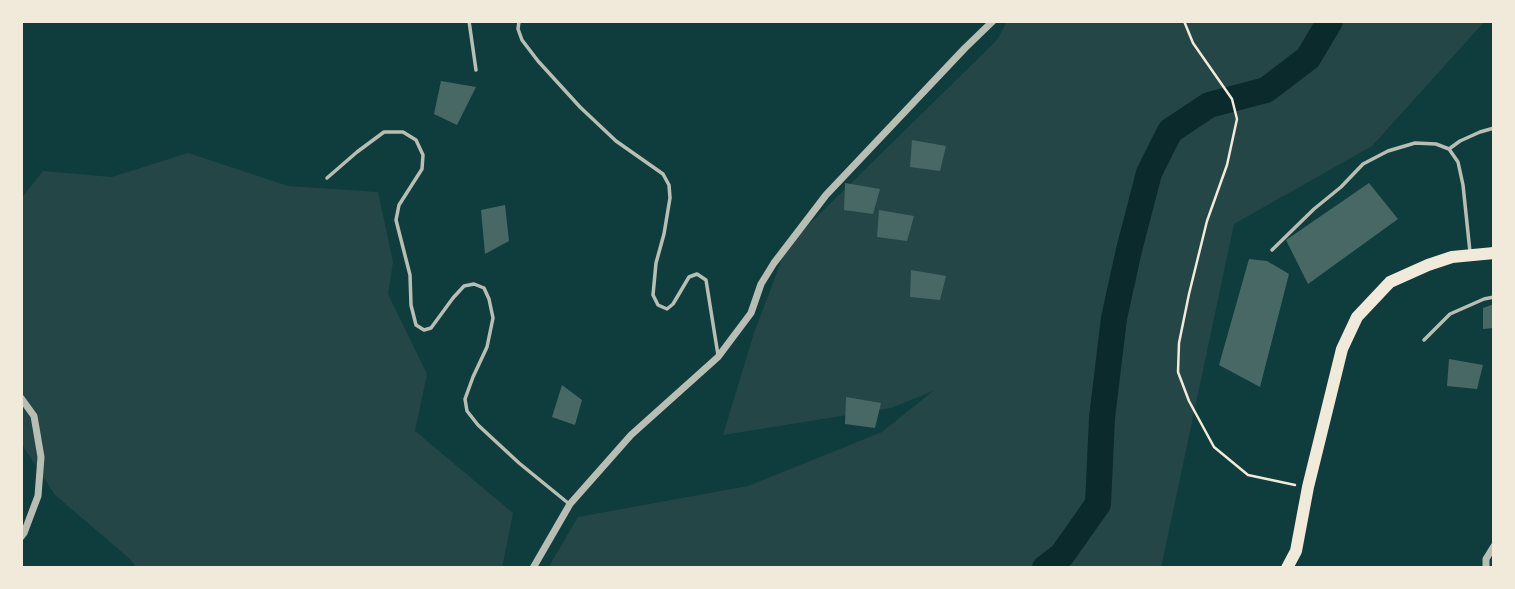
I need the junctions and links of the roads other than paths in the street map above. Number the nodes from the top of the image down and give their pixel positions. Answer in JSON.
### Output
{"nodes":[{"id":1,"x":469,"y":21,"type":"edge"},
{"id":2,"x":519,"y":21,"type":"edge"},
{"id":3,"x":993,"y":21,"type":"edge"},
{"id":4,"x":476,"y":70,"type":"dead end"},
{"id":5,"x":1494,"y":128,"type":"edge"},
{"id":6,"x":1449,"y":149,"type":"junction"},
{"id":7,"x":327,"y":178,"type":"dead end"},
{"id":8,"x":1272,"y":250,"type":"dead end"},
{"id":9,"x":1494,"y":254,"type":"edge"},
{"id":10,"x":1470,"y":255,"type":"junction"},
{"id":11,"x":1494,"y":297,"type":"edge"},
{"id":12,"x":1424,"y":340,"type":"dead end"},
{"id":13,"x":718,"y":357,"type":"junction"},
{"id":14,"x":21,"y":398,"type":"edge"},
{"id":15,"x":570,"y":505,"type":"junction"},
{"id":16,"x":21,"y":537,"type":"edge"},
{"id":17,"x":1494,"y":546,"type":"edge"},
{"id":18,"x":533,"y":568,"type":"edge"},
{"id":19,"x":1287,"y":568,"type":"edge"},
{"id":20,"x":1486,"y":568,"type":"edge"}],
"edges":[{"from":1,"to":4,"type":"lane"},
{"from":2,"to":13,"type":"lane"},
{"from":3,"to":13,"type":"street"},
{"from":5,"to":6,"type":"lane"},
{"from":6,"to":8,"type":"lane"},
{"from":6,"to":10,"type":"lane"},
{"from":7,"to":15,"type":"lane"},
{"from":9,"to":10,"type":"main road"},
{"from":10,"to":19,"type":"main road"},
{"from":11,"to":12,"type":"lane"},
{"from":13,"to":15,"type":"street"},
{"from":14,"to":16,"type":"street"},
{"from":15,"to":18,"type":"street"},
{"from":17,"to":20,"type":"street"}]}
